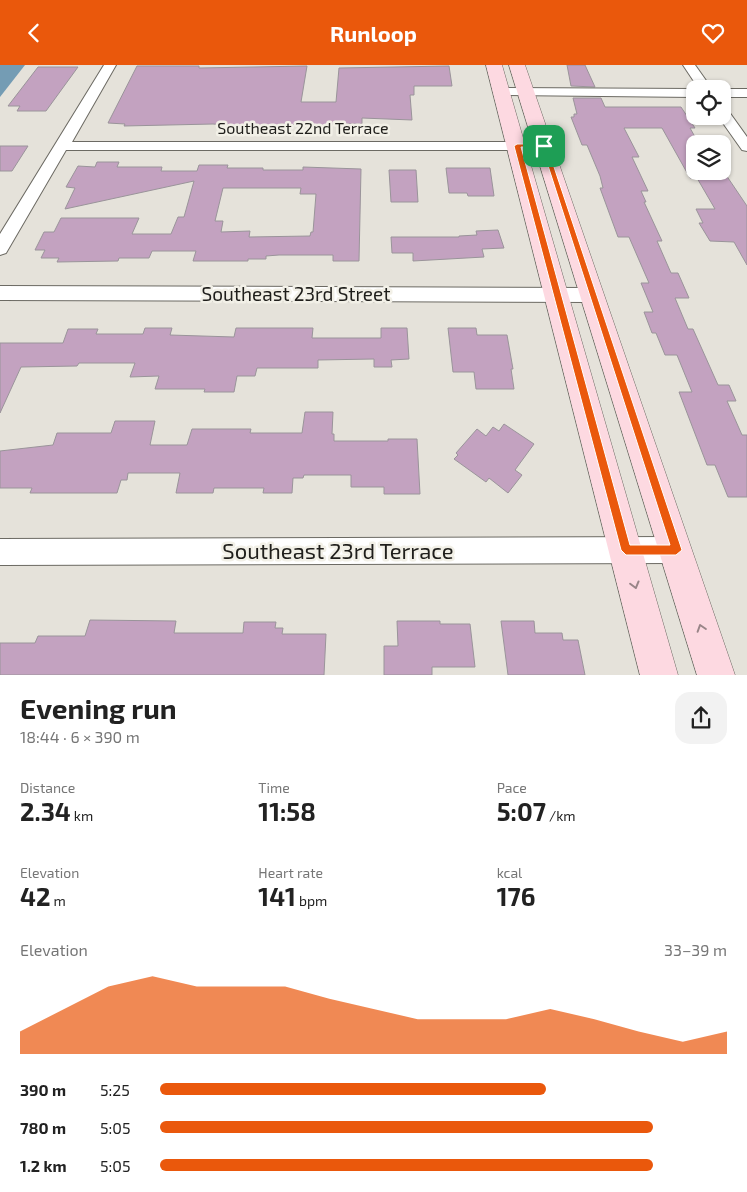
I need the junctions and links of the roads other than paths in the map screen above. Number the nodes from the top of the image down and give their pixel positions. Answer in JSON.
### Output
{"nodes":[{"id":1,"x":110,"y":65,"type":"edge"},
{"id":2,"x":494,"y":65,"type":"edge"},
{"id":3,"x":517,"y":65,"type":"edge"},
{"id":4,"x":689,"y":65,"type":"edge"},
{"id":5,"x":700,"y":80,"type":"edge"},
{"id":6,"x":514,"y":92,"type":"junction"},
{"id":7,"x":686,"y":93,"type":"edge"},
{"id":8,"x":731,"y":93,"type":"edge"},
{"id":9,"x":747,"y":93,"type":"edge"},
{"id":10,"x":731,"y":125,"type":"edge"},
{"id":11,"x":62,"y":146,"type":"junction"},
{"id":12,"x":517,"y":146,"type":"junction"},
{"id":13,"x":544,"y":146,"type":"junction"},
{"id":14,"x":747,"y":147,"type":"edge"},
{"id":15,"x":0,"y":249,"type":"edge"},
{"id":16,"x":0,"y":293,"type":"edge"},
{"id":17,"x":557,"y":295,"type":"junction"},
{"id":18,"x":592,"y":295,"type":"junction"},
{"id":19,"x":626,"y":550,"type":"junction"},
{"id":20,"x":676,"y":550,"type":"junction"},
{"id":21,"x":0,"y":552,"type":"edge"},
{"id":22,"x":659,"y":675,"type":"edge"},
{"id":23,"x":716,"y":675,"type":"edge"}],
"edges":[{"from":1,"to":11,"type":"street"},
{"from":2,"to":6,"type":"street"},
{"from":3,"to":6,"type":"street"},
{"from":4,"to":5,"type":"street"},
{"from":6,"to":7,"type":"street"},
{"from":6,"to":12,"type":"street"},
{"from":6,"to":13,"type":"street"},
{"from":8,"to":9,"type":"street"},
{"from":10,"to":14,"type":"street"},
{"from":11,"to":12,"type":"street","name":"Southeast 22nd Terrace"},
{"from":11,"to":15,"type":"street"},
{"from":12,"to":13,"type":"street","name":"Southeast 22nd Terrace"},
{"from":12,"to":17,"type":"street"},
{"from":13,"to":18,"type":"street"},
{"from":16,"to":17,"type":"street","name":"Southeast 23rd Street"},
{"from":17,"to":18,"type":"street","name":"Southeast 23rd Street"},
{"from":17,"to":19,"type":"street"},
{"from":18,"to":20,"type":"street"},
{"from":19,"to":20,"type":"street","name":"Southeast 23rd Terrace"},
{"from":19,"to":21,"type":"street","name":"Southeast 23rd Terrace"},
{"from":19,"to":22,"type":"street","one_way":true},
{"from":23,"to":20,"type":"street","one_way":true}]}
